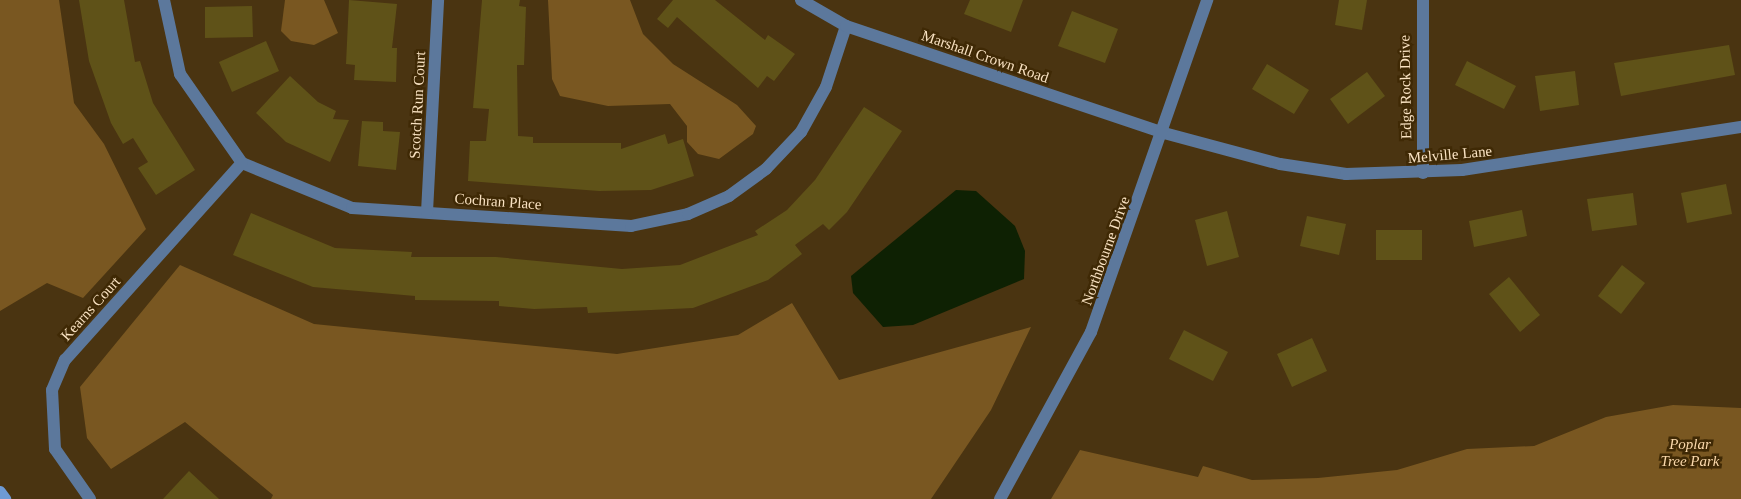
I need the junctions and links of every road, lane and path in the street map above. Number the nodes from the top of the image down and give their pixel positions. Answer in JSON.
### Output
{"nodes":[{"id":1,"x":164,"y":0,"type":"edge"},
{"id":2,"x":438,"y":0,"type":"edge"},
{"id":3,"x":801,"y":0,"type":"edge"},
{"id":4,"x":1207,"y":0,"type":"edge"},
{"id":5,"x":1423,"y":0,"type":"edge"},
{"id":6,"x":846,"y":26,"type":"junction"},
{"id":7,"x":1741,"y":127,"type":"edge"},
{"id":8,"x":1164,"y":133,"type":"junction"},
{"id":9,"x":242,"y":164,"type":"junction"},
{"id":10,"x":1423,"y":173,"type":"junction"},
{"id":11,"x":427,"y":212,"type":"junction"},
{"id":12,"x":0,"y":492,"type":"edge"},
{"id":13,"x":5,"y":499,"type":"edge"},
{"id":14,"x":90,"y":499,"type":"edge"},
{"id":15,"x":1000,"y":499,"type":"edge"}],
"edges":[{"from":1,"to":9,"type":"street"},
{"from":2,"to":11,"type":"street","name":"Scotch Run Court"},
{"from":3,"to":6,"type":"street","name":"Marshall Crown Road"},
{"from":4,"to":8,"type":"street","name":"Northbourne Drive"},
{"from":5,"to":10,"type":"street","name":"Edge Rock Drive"},
{"from":6,"to":8,"type":"street","name":"Marshall Crown Road"},
{"from":6,"to":11,"type":"street","name":"Cochran Place"},
{"from":7,"to":10,"type":"street","name":"Melville Lane"},
{"from":8,"to":10,"type":"street","name":"Melville Lane"},
{"from":8,"to":15,"type":"street","name":"Northbourne Drive"},
{"from":9,"to":11,"type":"street","name":"Cochran Place"},
{"from":9,"to":14,"type":"street","name":"Kearns Court"},
{"from":12,"to":13,"type":"main road"}]}
